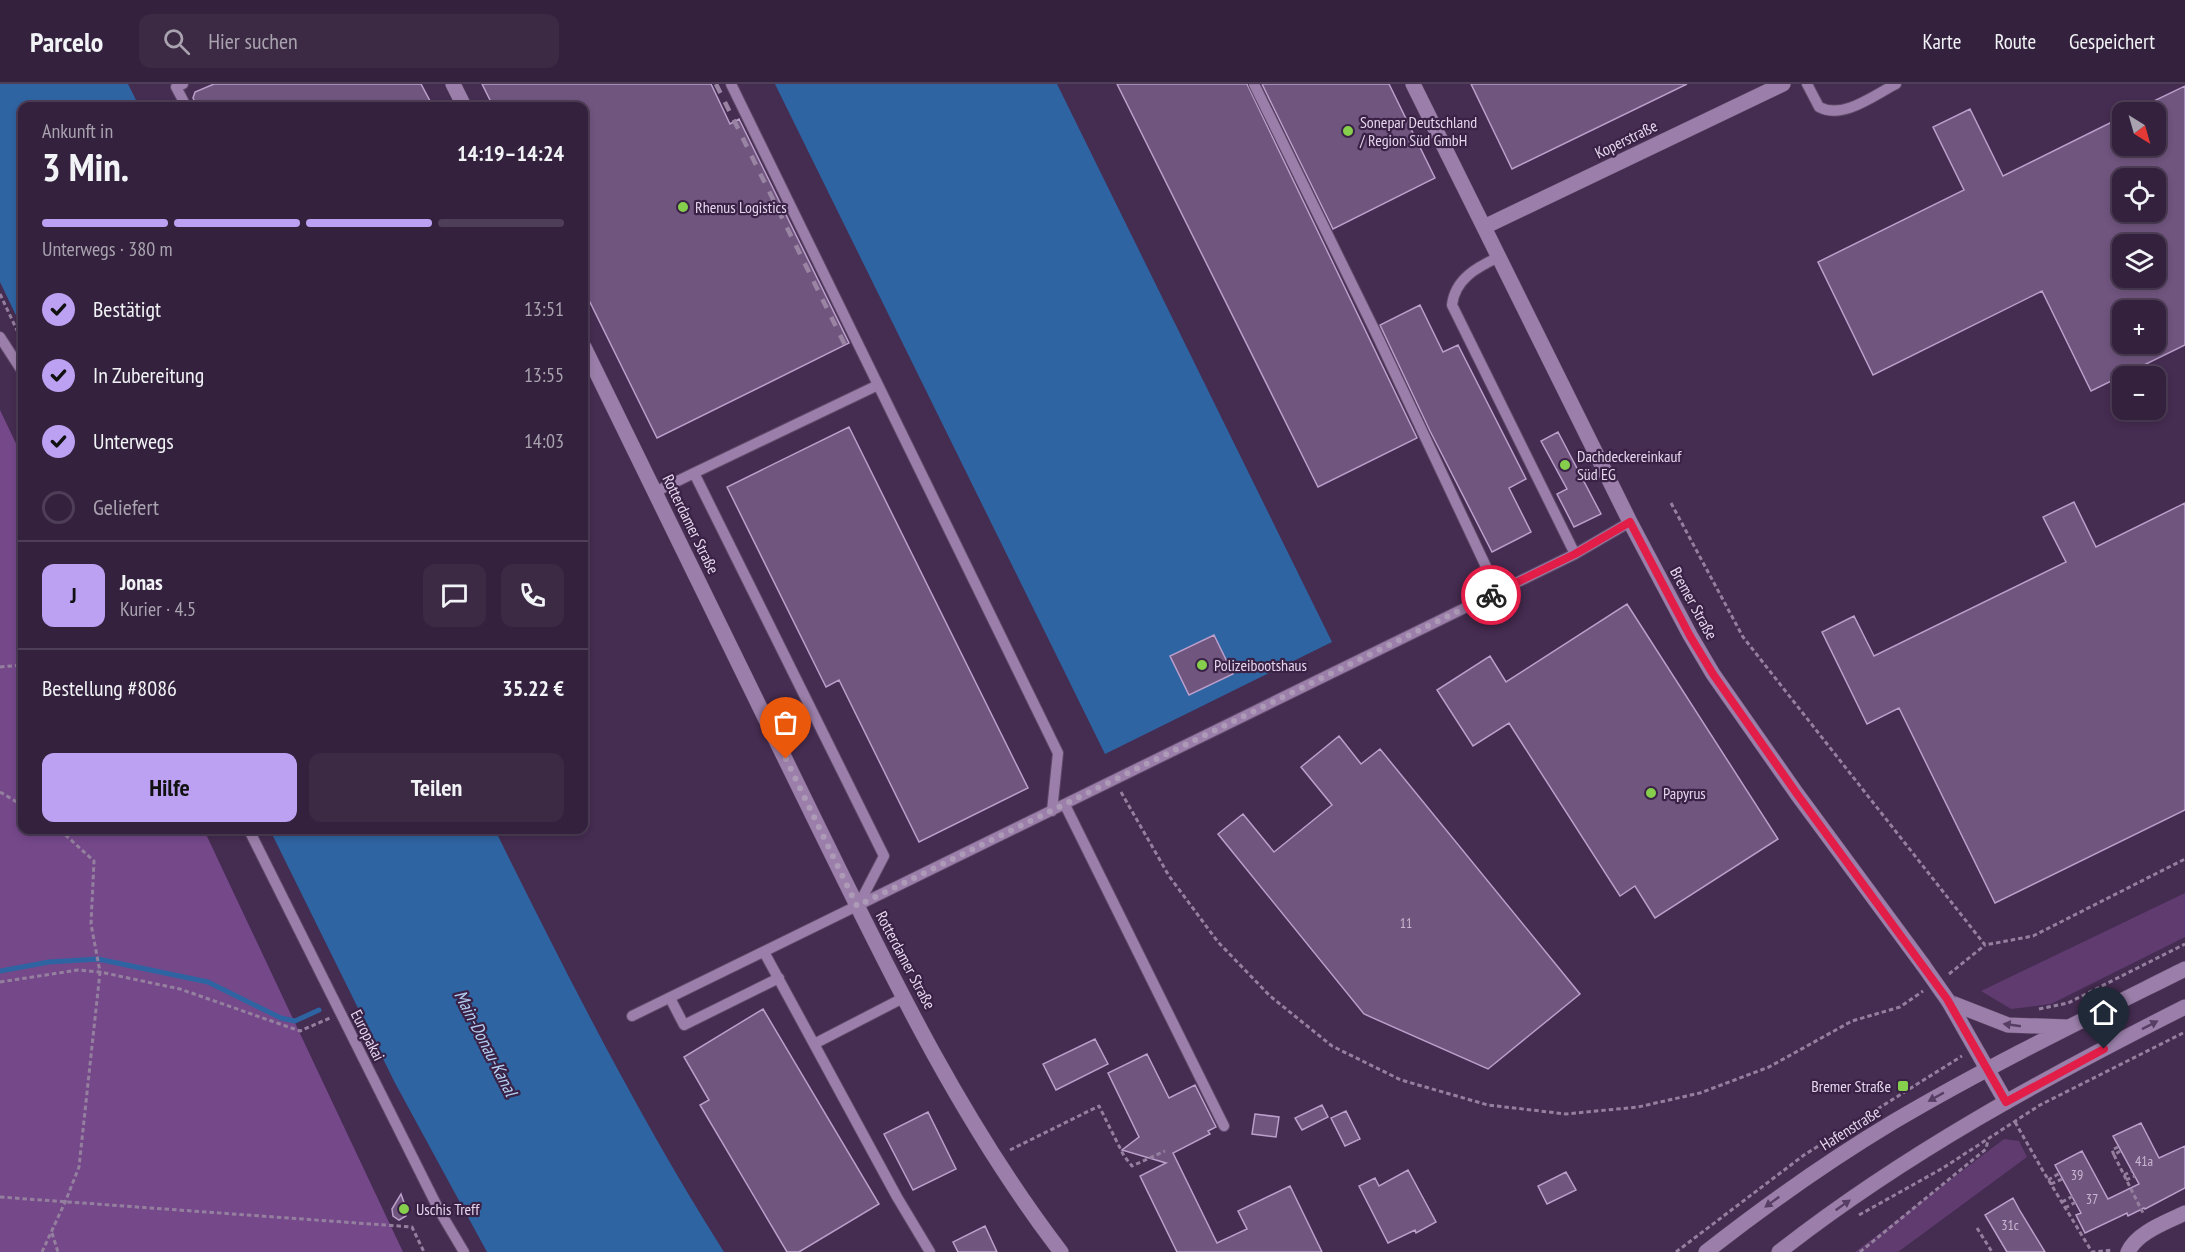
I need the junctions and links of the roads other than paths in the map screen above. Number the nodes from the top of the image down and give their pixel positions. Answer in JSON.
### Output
{"nodes":[{"id":1,"x":183,"y":84,"type":"edge"},
{"id":2,"x":453,"y":84,"type":"edge"},
{"id":3,"x":731,"y":84,"type":"edge"},
{"id":4,"x":1254,"y":84,"type":"edge"},
{"id":5,"x":1413,"y":84,"type":"edge"},
{"id":6,"x":1783,"y":84,"type":"edge"},
{"id":7,"x":1807,"y":84,"type":"edge"},
{"id":8,"x":1896,"y":84,"type":"edge"},
{"id":9,"x":184,"y":102,"type":"edge"},
{"id":10,"x":462,"y":102,"type":"edge"},
{"id":11,"x":1484,"y":227,"type":"junction"},
{"id":12,"x":1498,"y":257,"type":"junction"},
{"id":13,"x":0,"y":337,"type":"edge"},
{"id":14,"x":588,"y":355,"type":"edge"},
{"id":15,"x":18,"y":365,"type":"edge"},
{"id":16,"x":878,"y":385,"type":"junction"},
{"id":17,"x":694,"y":473,"type":"junction"},
{"id":18,"x":655,"y":492,"type":"junction"},
{"id":19,"x":1630,"y":522,"type":"junction"},
{"id":20,"x":1575,"y":554,"type":"junction"},
{"id":21,"x":1498,"y":592,"type":"junction"},
{"id":22,"x":1065,"y":805,"type":"junction"},
{"id":23,"x":1052,"y":811,"type":"junction"},
{"id":24,"x":251,"y":834,"type":"edge"},
{"id":25,"x":857,"y":906,"type":"junction"},
{"id":26,"x":764,"y":952,"type":"junction"},
{"id":27,"x":2185,"y":969,"type":"edge"},
{"id":28,"x":779,"y":978,"type":"junction"},
{"id":29,"x":905,"y":997,"type":"junction"},
{"id":30,"x":670,"y":998,"type":"junction"},
{"id":31,"x":1949,"y":1002,"type":"junction"},
{"id":32,"x":2185,"y":1007,"type":"edge"},
{"id":33,"x":632,"y":1016,"type":"dead end"},
{"id":34,"x":2070,"y":1027,"type":"junction"},
{"id":35,"x":814,"y":1044,"type":"junction"},
{"id":36,"x":1988,"y":1070,"type":"junction"},
{"id":37,"x":2006,"y":1102,"type":"junction"},
{"id":38,"x":1224,"y":1126,"type":"dead end"},
{"id":39,"x":2185,"y":1213,"type":"edge"},
{"id":40,"x":2129,"y":1250,"type":"edge"},
{"id":41,"x":464,"y":1252,"type":"edge"},
{"id":42,"x":930,"y":1252,"type":"edge"},
{"id":43,"x":1061,"y":1252,"type":"edge"},
{"id":44,"x":1706,"y":1252,"type":"edge"},
{"id":45,"x":1779,"y":1252,"type":"edge"}],
"edges":[{"from":1,"to":9,"type":"lane"},
{"from":2,"to":10,"type":"street"},
{"from":3,"to":16,"type":"lane"},
{"from":4,"to":21,"type":"lane"},
{"from":5,"to":11,"type":"street","name":"Bremer Straße"},
{"from":6,"to":11,"type":"street","name":"Koperstraße"},
{"from":7,"to":8,"type":"lane"},
{"from":11,"to":12,"type":"street","name":"Bremer Straße"},
{"from":12,"to":19,"type":"street","name":"Bremer Straße"},
{"from":12,"to":20,"type":"lane"},
{"from":13,"to":15,"type":"lane"},
{"from":14,"to":18,"type":"street","name":"Rotterdamer Straße"},
{"from":16,"to":17,"type":"lane"},
{"from":16,"to":23,"type":"lane"},
{"from":17,"to":18,"type":"lane"},
{"from":17,"to":25,"type":"lane"},
{"from":18,"to":25,"type":"street","name":"Rotterdamer Straße"},
{"from":19,"to":20,"type":"lane"},
{"from":19,"to":31,"type":"street","name":"Bremer Straße","bridge":true},
{"from":20,"to":21,"type":"lane"},
{"from":21,"to":22,"type":"lane"},
{"from":22,"to":23,"type":"lane"},
{"from":22,"to":38,"type":"lane"},
{"from":23,"to":25,"type":"lane"},
{"from":24,"to":41,"type":"lane","name":"Europakai"},
{"from":25,"to":26,"type":"lane"},
{"from":25,"to":29,"type":"street","name":"Rotterdamer Straße"},
{"from":26,"to":28,"type":"lane"},
{"from":26,"to":30,"type":"lane"},
{"from":27,"to":34,"type":"street","name":"Hafenstraße"},
{"from":28,"to":30,"type":"lane"},
{"from":28,"to":35,"type":"lane"},
{"from":29,"to":35,"type":"lane"},
{"from":29,"to":43,"type":"street","name":"Rotterdamer Straße"},
{"from":30,"to":33,"type":"lane"},
{"from":34,"to":31,"type":"street","one_way":true},
{"from":31,"to":36,"type":"street","name":"Bremer Straße"},
{"from":37,"to":32,"type":"street","one_way":true},
{"from":34,"to":36,"type":"street","name":"Hafenstraße"},
{"from":35,"to":42,"type":"lane"},
{"from":36,"to":37,"type":"street","name":"Bremer Straße"},
{"from":36,"to":44,"type":"street","name":"Hafenstraße","one_way":true},
{"from":45,"to":37,"type":"street","one_way":true},
{"from":39,"to":40,"type":"street"}]}
